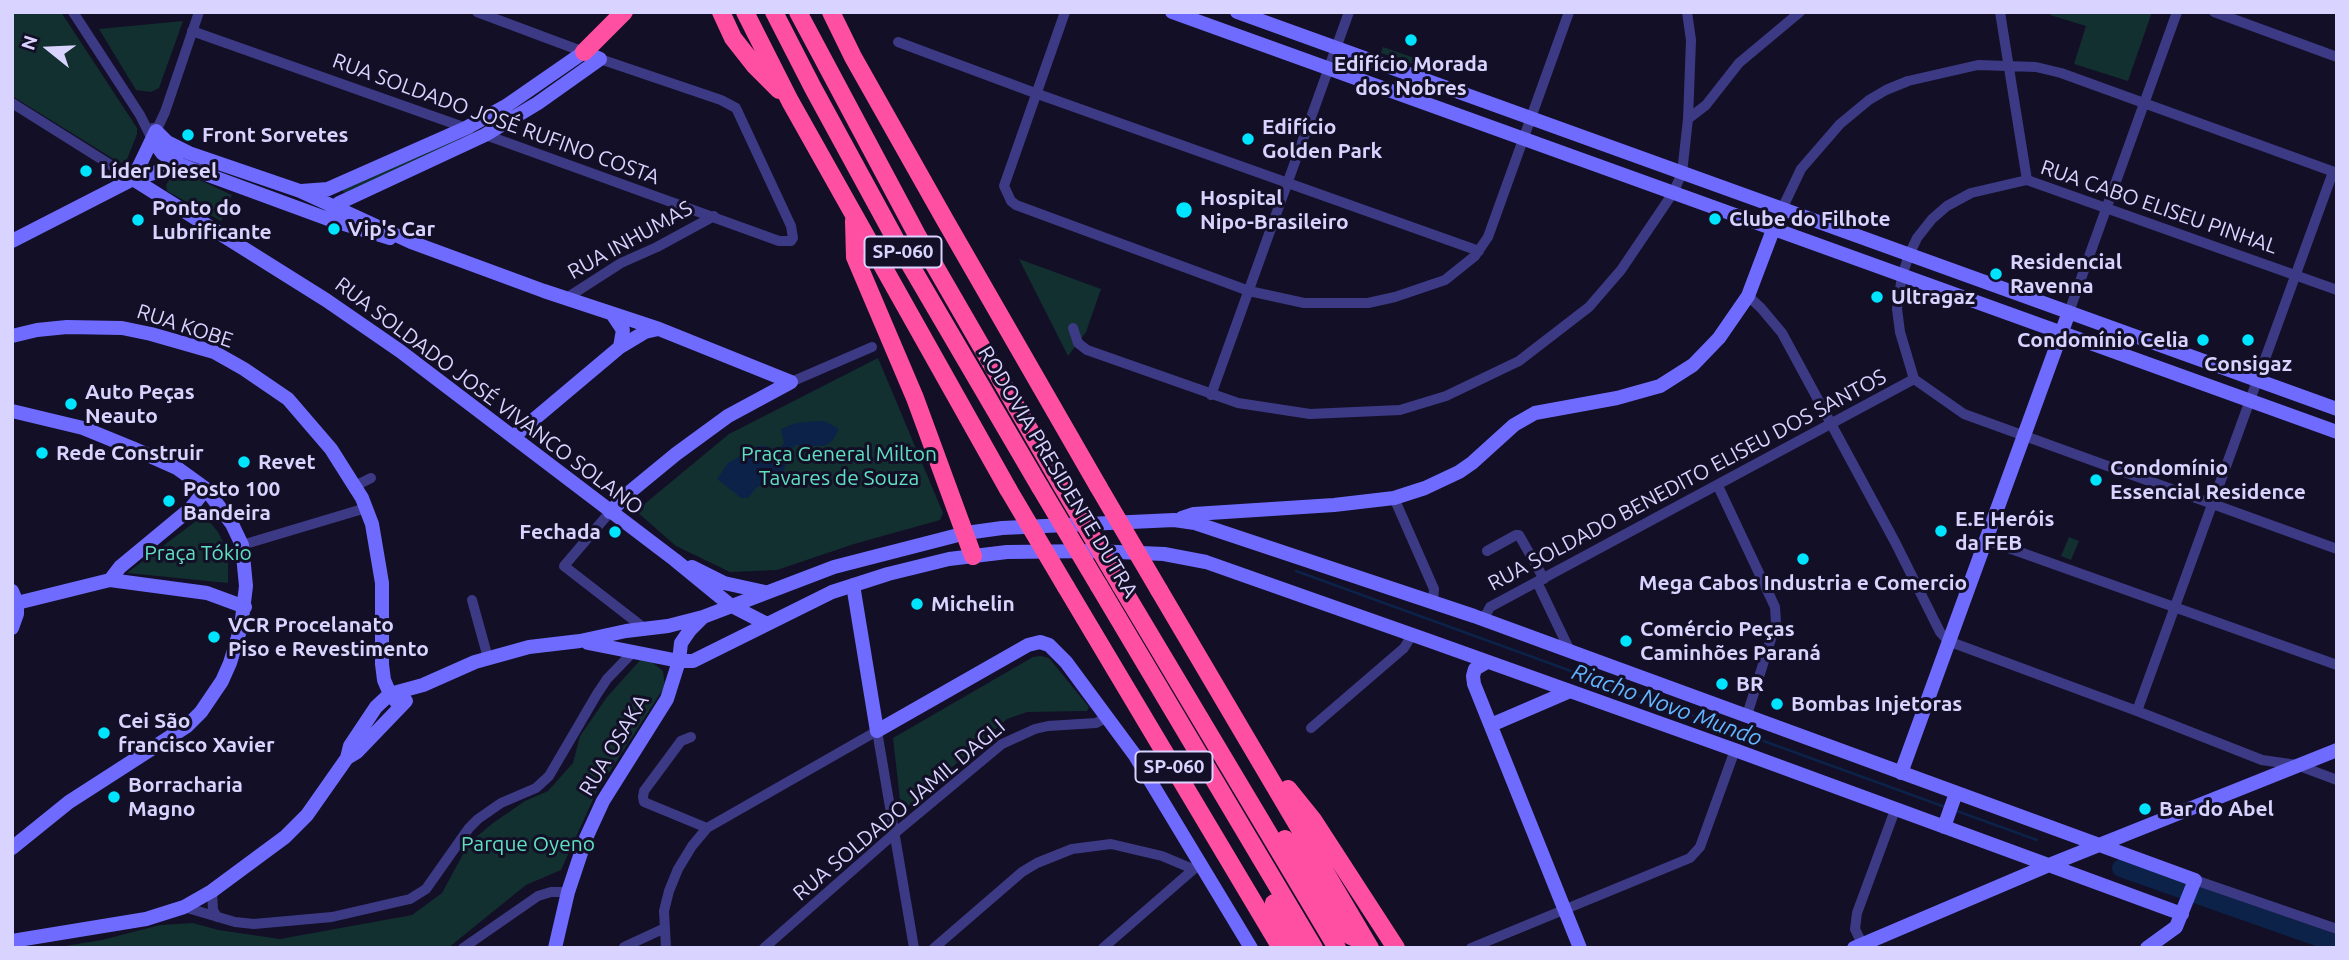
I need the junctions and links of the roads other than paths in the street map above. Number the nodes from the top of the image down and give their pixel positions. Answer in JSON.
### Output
{"nodes":[{"id":1,"x":73,"y":12,"type":"edge"},
{"id":2,"x":199,"y":12,"type":"edge"},
{"id":3,"x":477,"y":12,"type":"edge"},
{"id":4,"x":624,"y":12,"type":"edge"},
{"id":5,"x":721,"y":12,"type":"edge"},
{"id":6,"x":745,"y":12,"type":"edge"},
{"id":7,"x":774,"y":12,"type":"edge"},
{"id":8,"x":799,"y":12,"type":"edge"},
{"id":9,"x":831,"y":12,"type":"edge"},
{"id":10,"x":1065,"y":12,"type":"edge"},
{"id":11,"x":1172,"y":12,"type":"edge"},
{"id":12,"x":1237,"y":12,"type":"edge"},
{"id":13,"x":1349,"y":12,"type":"edge"},
{"id":14,"x":1569,"y":12,"type":"edge"},
{"id":15,"x":1687,"y":12,"type":"edge"},
{"id":16,"x":1800,"y":12,"type":"edge"},
{"id":17,"x":2000,"y":12,"type":"edge"},
{"id":18,"x":2177,"y":12,"type":"edge"},
{"id":19,"x":2214,"y":12,"type":"edge"},
{"id":20,"x":192,"y":31,"type":"junction"},
{"id":21,"x":898,"y":42,"type":"dead end"},
{"id":22,"x":1336,"y":48,"type":"junction"},
{"id":23,"x":592,"y":56,"type":"junction"},
{"id":24,"x":2337,"y":57,"type":"edge"},
{"id":25,"x":2009,"y":65,"type":"junction"},
{"id":26,"x":1329,"y":69,"type":"junction"},
{"id":27,"x":1036,"y":94,"type":"junction"},
{"id":28,"x":789,"y":101,"type":"junction"},
{"id":29,"x":12,"y":103,"type":"edge"},
{"id":30,"x":2144,"y":104,"type":"junction"},
{"id":31,"x":1531,"y":118,"type":"junction"},
{"id":32,"x":1688,"y":119,"type":"junction"},
{"id":33,"x":466,"y":128,"type":"junction"},
{"id":34,"x":151,"y":131,"type":"junction"},
{"id":35,"x":485,"y":135,"type":"junction"},
{"id":36,"x":1523,"y":139,"type":"junction"},
{"id":37,"x":181,"y":165,"type":"junction"},
{"id":38,"x":1682,"y":173,"type":"junction"},
{"id":39,"x":2335,"y":173,"type":"edge"},
{"id":40,"x":133,"y":179,"type":"junction"},
{"id":41,"x":2027,"y":180,"type":"junction"},
{"id":42,"x":1287,"y":183,"type":"junction"},
{"id":43,"x":334,"y":186,"type":"junction"},
{"id":44,"x":369,"y":189,"type":"junction"},
{"id":45,"x":300,"y":191,"type":"junction"},
{"id":46,"x":1673,"y":193,"type":"junction"},
{"id":47,"x":2107,"y":207,"type":"junction"},
{"id":48,"x":1782,"y":209,"type":"junction"},
{"id":49,"x":330,"y":210,"type":"junction"},
{"id":50,"x":714,"y":216,"type":"junction"},
{"id":51,"x":853,"y":216,"type":"junction"},
{"id":52,"x":368,"y":221,"type":"junction"},
{"id":53,"x":1774,"y":229,"type":"junction"},
{"id":54,"x":14,"y":239,"type":"edge"},
{"id":55,"x":411,"y":242,"type":"junction"},
{"id":56,"x":1479,"y":251,"type":"junction"},
{"id":57,"x":1909,"y":255,"type":"junction"},
{"id":58,"x":2295,"y":275,"type":"junction"},
{"id":59,"x":1902,"y":276,"type":"junction"},
{"id":60,"x":2337,"y":290,"type":"edge"},
{"id":61,"x":1249,"y":291,"type":"junction"},
{"id":62,"x":1748,"y":296,"type":"junction"},
{"id":63,"x":565,"y":299,"type":"junction"},
{"id":64,"x":2069,"y":312,"type":"junction"},
{"id":65,"x":613,"y":314,"type":"junction"},
{"id":66,"x":1073,"y":328,"type":"dead end"},
{"id":67,"x":659,"y":329,"type":"junction"},
{"id":68,"x":2062,"y":333,"type":"junction"},
{"id":69,"x":12,"y":336,"type":"edge"},
{"id":70,"x":872,"y":346,"type":"dead end"},
{"id":71,"x":620,"y":347,"type":"junction"},
{"id":72,"x":1914,"y":379,"type":"junction"},
{"id":73,"x":2257,"y":380,"type":"junction"},
{"id":74,"x":791,"y":382,"type":"junction"},
{"id":75,"x":1211,"y":395,"type":"junction"},
{"id":76,"x":2250,"y":401,"type":"junction"},
{"id":77,"x":2337,"y":409,"type":"edge"},
{"id":78,"x":12,"y":411,"type":"edge"},
{"id":79,"x":1830,"y":424,"type":"junction"},
{"id":80,"x":2337,"y":432,"type":"edge"},
{"id":81,"x":513,"y":437,"type":"junction"},
{"id":82,"x":2024,"y":437,"type":"junction"},
{"id":83,"x":371,"y":478,"type":"dead end"},
{"id":84,"x":355,"y":486,"type":"junction"},
{"id":85,"x":1718,"y":486,"type":"junction"},
{"id":86,"x":206,"y":489,"type":"junction"},
{"id":87,"x":1394,"y":498,"type":"junction"},
{"id":88,"x":2213,"y":503,"type":"junction"},
{"id":89,"x":366,"y":508,"type":"junction"},
{"id":90,"x":610,"y":512,"type":"junction"},
{"id":91,"x":1174,"y":520,"type":"junction"},
{"id":92,"x":966,"y":533,"type":"junction"},
{"id":93,"x":1986,"y":540,"type":"junction"},
{"id":94,"x":242,"y":545,"type":"junction"},
{"id":95,"x":2337,"y":549,"type":"edge"},
{"id":96,"x":893,"y":551,"type":"junction"},
{"id":97,"x":1487,"y":551,"type":"dead end"},
{"id":98,"x":973,"y":555,"type":"junction"},
{"id":99,"x":675,"y":560,"type":"junction"},
{"id":100,"x":802,"y":578,"type":"junction"},
{"id":101,"x":110,"y":580,"type":"junction"},
{"id":102,"x":1541,"y":580,"type":"junction"},
{"id":103,"x":853,"y":585,"type":"junction"},
{"id":104,"x":766,"y":592,"type":"junction"},
{"id":105,"x":15,"y":597,"type":"edge"},
{"id":106,"x":472,"y":600,"type":"dead end"},
{"id":107,"x":1433,"y":603,"type":"junction"},
{"id":108,"x":730,"y":605,"type":"junction"},
{"id":109,"x":803,"y":606,"type":"junction"},
{"id":110,"x":245,"y":607,"type":"junction"},
{"id":111,"x":2175,"y":608,"type":"junction"},
{"id":112,"x":703,"y":617,"type":"junction"},
{"id":113,"x":1483,"y":620,"type":"junction"},
{"id":114,"x":767,"y":624,"type":"junction"},
{"id":115,"x":12,"y":628,"type":"edge"},
{"id":116,"x":644,"y":628,"type":"junction"},
{"id":117,"x":1412,"y":635,"type":"junction"},
{"id":118,"x":580,"y":641,"type":"junction"},
{"id":119,"x":1948,"y":641,"type":"junction"},
{"id":120,"x":634,"y":651,"type":"junction"},
{"id":121,"x":1570,"y":651,"type":"junction"},
{"id":122,"x":488,"y":658,"type":"junction"},
{"id":123,"x":679,"y":661,"type":"junction"},
{"id":124,"x":1487,"y":662,"type":"junction"},
{"id":125,"x":2337,"y":665,"type":"edge"},
{"id":126,"x":423,"y":685,"type":"junction"},
{"id":127,"x":1570,"y":691,"type":"junction"},
{"id":128,"x":390,"y":694,"type":"junction"},
{"id":129,"x":400,"y":706,"type":"junction"},
{"id":130,"x":2137,"y":711,"type":"junction"},
{"id":131,"x":1747,"y":715,"type":"junction"},
{"id":132,"x":1108,"y":717,"type":"junction"},
{"id":133,"x":1490,"y":726,"type":"junction"},
{"id":134,"x":1311,"y":728,"type":"dead end"},
{"id":135,"x":877,"y":731,"type":"junction"},
{"id":136,"x":691,"y":737,"type":"dead end"},
{"id":137,"x":1735,"y":750,"type":"junction"},
{"id":138,"x":2337,"y":750,"type":"edge"},
{"id":139,"x":347,"y":758,"type":"junction"},
{"id":140,"x":2297,"y":765,"type":"junction"},
{"id":141,"x":1267,"y":772,"type":"junction"},
{"id":142,"x":1900,"y":772,"type":"junction"},
{"id":143,"x":2337,"y":780,"type":"edge"},
{"id":144,"x":1247,"y":795,"type":"junction"},
{"id":145,"x":1954,"y":796,"type":"junction"},
{"id":146,"x":1232,"y":808,"type":"junction"},
{"id":147,"x":1895,"y":810,"type":"junction"},
{"id":148,"x":1945,"y":823,"type":"junction"},
{"id":149,"x":707,"y":828,"type":"junction"},
{"id":150,"x":895,"y":833,"type":"junction"},
{"id":151,"x":2096,"y":847,"type":"junction"},
{"id":152,"x":14,"y":849,"type":"edge"},
{"id":153,"x":2049,"y":865,"type":"junction"},
{"id":154,"x":1197,"y":867,"type":"junction"},
{"id":155,"x":2194,"y":883,"type":"junction"},
{"id":156,"x":212,"y":891,"type":"junction"},
{"id":157,"x":568,"y":892,"type":"junction"},
{"id":158,"x":184,"y":908,"type":"junction"},
{"id":159,"x":1565,"y":909,"type":"junction"},
{"id":160,"x":2183,"y":911,"type":"junction"},
{"id":161,"x":217,"y":917,"type":"junction"},
{"id":162,"x":665,"y":928,"type":"junction"},
{"id":163,"x":2337,"y":929,"type":"edge"},
{"id":164,"x":12,"y":941,"type":"edge"},
{"id":165,"x":1369,"y":946,"type":"edge"},
{"id":166,"x":624,"y":947,"type":"edge"},
{"id":167,"x":1860,"y":947,"type":"edge"},
{"id":168,"x":463,"y":948,"type":"edge"},
{"id":169,"x":555,"y":948,"type":"edge"},
{"id":170,"x":666,"y":948,"type":"edge"},
{"id":171,"x":764,"y":948,"type":"edge"},
{"id":172,"x":914,"y":948,"type":"edge"},
{"id":173,"x":934,"y":948,"type":"edge"},
{"id":174,"x":1103,"y":948,"type":"edge"},
{"id":175,"x":1251,"y":948,"type":"edge"},
{"id":176,"x":1281,"y":948,"type":"edge"},
{"id":177,"x":1299,"y":948,"type":"edge"},
{"id":178,"x":1314,"y":948,"type":"edge"},
{"id":179,"x":1337,"y":948,"type":"edge"},
{"id":180,"x":1396,"y":948,"type":"edge"},
{"id":181,"x":1471,"y":948,"type":"edge"},
{"id":182,"x":1580,"y":948,"type":"edge"},
{"id":183,"x":2146,"y":948,"type":"edge"}],
"edges":[{"from":1,"to":34,"type":"street"},
{"from":2,"to":20,"type":"street"},
{"from":3,"to":23,"type":"street"},
{"from":4,"to":23,"type":"highway"},
{"from":5,"to":28,"type":"highway"},
{"from":6,"to":28,"type":"highway","number":"SP-060"},
{"from":7,"to":146,"type":"highway","name":"RODOVIA PRESIDENTE DUTRA","number":"SP-060","bridge":true},
{"from":8,"to":144,"type":"highway","name":"RODOVIA PRESIDENTE DUTRA","number":"SP-060","bridge":true},
{"from":9,"to":141,"type":"highway","name":"RODOVIA PRESIDENTE DUTRA","number":"SP-060","bridge":true},
{"from":10,"to":27,"type":"street"},
{"from":11,"to":26,"type":"main road"},
{"from":12,"to":22,"type":"main road"},
{"from":13,"to":22,"type":"street"},
{"from":14,"to":31,"type":"street"},
{"from":15,"to":32,"type":"street"},
{"from":16,"to":32,"type":"street"},
{"from":17,"to":25,"type":"street"},
{"from":18,"to":30,"type":"street"},
{"from":19,"to":24,"type":"street"},
{"from":20,"to":33,"type":"street","name":"RUA SOLDADO JOSÉ RUFINO COSTA"},
{"from":20,"to":34,"type":"street"},
{"from":21,"to":27,"type":"street"},
{"from":22,"to":26,"type":"street"},
{"from":22,"to":31,"type":"main road"},
{"from":23,"to":33,"type":"main road"},
{"from":23,"to":35,"type":"main road"},
{"from":23,"to":50,"type":"street","name":"RUA SOLDADO JOSÉ RUFINO COSTA"},
{"from":25,"to":30,"type":"street"},
{"from":25,"to":41,"type":"street"},
{"from":25,"to":48,"type":"street"},
{"from":26,"to":36,"type":"main road"},
{"from":26,"to":42,"type":"street"},
{"from":27,"to":42,"type":"street"},
{"from":27,"to":61,"type":"street"},
{"from":28,"to":51,"type":"highway","number":"SP-060"},
{"from":29,"to":40,"type":"street"},
{"from":30,"to":39,"type":"street"},
{"from":30,"to":47,"type":"street"},
{"from":31,"to":36,"type":"street"},
{"from":31,"to":38,"type":"main road"},
{"from":32,"to":38,"type":"street"},
{"from":33,"to":35,"type":"street","name":"RUA SOLDADO JOSÉ RUFINO COSTA"},
{"from":33,"to":43,"type":"main road"},
{"from":34,"to":37,"type":"main road"},
{"from":34,"to":40,"type":"main road"},
{"from":34,"to":45,"type":"main road"},
{"from":35,"to":44,"type":"main road"},
{"from":35,"to":50,"type":"street","name":"RUA SOLDADO JOSÉ RUFINO COSTA"},
{"from":36,"to":46,"type":"main road"},
{"from":36,"to":56,"type":"street"},
{"from":37,"to":40,"type":"main road"},
{"from":37,"to":49,"type":"main road"},
{"from":38,"to":46,"type":"street"},
{"from":38,"to":48,"type":"main road"},
{"from":39,"to":58,"type":"street"},
{"from":40,"to":54,"type":"main road"},
{"from":40,"to":81,"type":"main road","name":"RUA SOLDADO JOSÉ VIVANCO SOLANO"},
{"from":41,"to":47,"type":"street","name":"RUA CABO ELISEU PINHAL"},
{"from":41,"to":57,"type":"street","name":"RUA CABO ELISEU PINHAL"},
{"from":42,"to":56,"type":"street"},
{"from":42,"to":61,"type":"street"},
{"from":43,"to":45,"type":"main road"},
{"from":43,"to":49,"type":"main road"},
{"from":44,"to":49,"type":"main road"},
{"from":44,"to":52,"type":"main road"},
{"from":45,"to":49,"type":"main road"},
{"from":46,"to":53,"type":"main road"},
{"from":46,"to":75,"type":"street"},
{"from":47,"to":58,"type":"street","name":"RUA CABO ELISEU PINHAL"},
{"from":47,"to":64,"type":"street"},
{"from":48,"to":53,"type":"main road"},
{"from":48,"to":57,"type":"main road"},
{"from":49,"to":52,"type":"main road"},
{"from":49,"to":55,"type":"main road"},
{"from":50,"to":63,"type":"street","name":"RUA INHUMAS"},
{"from":51,"to":92,"type":"highway"},
{"from":51,"to":176,"type":"highway","number":"SP-060","bridge":true},
{"from":52,"to":55,"type":"main road"},
{"from":53,"to":59,"type":"main road"},
{"from":53,"to":62,"type":"main road"},
{"from":55,"to":63,"type":"main road"},
{"from":56,"to":61,"type":"street"},
{"from":57,"to":59,"type":"street","name":"RUA CABO ELISEU PINHAL"},
{"from":57,"to":64,"type":"main road"},
{"from":58,"to":60,"type":"street","name":"RUA CABO ELISEU PINHAL"},
{"from":58,"to":73,"type":"street"},
{"from":59,"to":68,"type":"main road"},
{"from":59,"to":72,"type":"street","name":"RUA CABO ELISEU PINHAL"},
{"from":61,"to":75,"type":"street"},
{"from":62,"to":79,"type":"street"},
{"from":62,"to":87,"type":"main road"},
{"from":63,"to":65,"type":"main road"},
{"from":64,"to":68,"type":"main road"},
{"from":64,"to":73,"type":"main road"},
{"from":65,"to":67,"type":"main road"},
{"from":65,"to":71,"type":"main road"},
{"from":66,"to":75,"type":"street"},
{"from":67,"to":71,"type":"main road"},
{"from":67,"to":74,"type":"main road"},
{"from":68,"to":76,"type":"main road"},
{"from":68,"to":82,"type":"main road"},
{"from":69,"to":84,"type":"main road","name":"RUA KOBE"},
{"from":70,"to":74,"type":"street"},
{"from":71,"to":81,"type":"main road"},
{"from":72,"to":79,"type":"street","name":"RUA SOLDADO BENEDITO ELISEU DOS SANTOS"},
{"from":72,"to":82,"type":"street"},
{"from":73,"to":76,"type":"street"},
{"from":73,"to":77,"type":"main road"},
{"from":74,"to":90,"type":"main road"},
{"from":76,"to":80,"type":"main road"},
{"from":76,"to":88,"type":"street"},
{"from":78,"to":86,"type":"main road"},
{"from":79,"to":85,"type":"street","name":"RUA SOLDADO BENEDITO ELISEU DOS SANTOS"},
{"from":79,"to":119,"type":"street"},
{"from":81,"to":90,"type":"main road","name":"RUA SOLDADO JOSÉ VIVANCO SOLANO"},
{"from":82,"to":88,"type":"street"},
{"from":82,"to":93,"type":"main road"},
{"from":83,"to":84,"type":"street"},
{"from":84,"to":89,"type":"main road","name":"RUA KOBE"},
{"from":85,"to":102,"type":"street","name":"RUA SOLDADO BENEDITO ELISEU DOS SANTOS"},
{"from":85,"to":131,"type":"street"},
{"from":86,"to":94,"type":"main road"},
{"from":86,"to":101,"type":"main road"},
{"from":87,"to":91,"type":"main road"},
{"from":87,"to":107,"type":"street"},
{"from":88,"to":95,"type":"street"},
{"from":88,"to":111,"type":"street"},
{"from":89,"to":94,"type":"street"},
{"from":89,"to":128,"type":"main road","name":"RUA KOBE"},
{"from":90,"to":99,"type":"main road","name":"RUA SOLDADO JOSÉ VIVANCO SOLANO"},
{"from":90,"to":116,"type":"street"},
{"from":91,"to":92,"type":"main road"},
{"from":91,"to":107,"type":"main road"},
{"from":92,"to":96,"type":"main road"},
{"from":92,"to":98,"type":"highway"},
{"from":93,"to":111,"type":"street"},
{"from":93,"to":119,"type":"main road"},
{"from":94,"to":110,"type":"main road"},
{"from":96,"to":100,"type":"main road"},
{"from":96,"to":103,"type":"main road"},
{"from":97,"to":102,"type":"street"},
{"from":98,"to":103,"type":"main road"},
{"from":98,"to":117,"type":"main road"},
{"from":99,"to":104,"type":"main road","name":"RUA SOLDADO JOSÉ VIVANCO SOLANO"},
{"from":99,"to":108,"type":"main road","name":"RUA SOLDADO JOSÉ VIVANCO SOLANO"},
{"from":100,"to":104,"type":"main road"},
{"from":100,"to":109,"type":"main road"},
{"from":101,"to":105,"type":"main road"},
{"from":101,"to":110,"type":"main road"},
{"from":102,"to":113,"type":"street","name":"RUA SOLDADO BENEDITO ELISEU DOS SANTOS"},
{"from":102,"to":121,"type":"street"},
{"from":103,"to":109,"type":"main road"},
{"from":103,"to":135,"type":"main road"},
{"from":104,"to":108,"type":"main road"},
{"from":105,"to":115,"type":"main road"},
{"from":106,"to":122,"type":"street"},
{"from":107,"to":113,"type":"main road"},
{"from":108,"to":112,"type":"main road"},
{"from":108,"to":114,"type":"main road","name":"RUA SOLDADO JOSÉ VIVANCO SOLANO"},
{"from":109,"to":114,"type":"main road"},
{"from":110,"to":152,"type":"main road"},
{"from":111,"to":125,"type":"street"},
{"from":111,"to":130,"type":"street"},
{"from":112,"to":116,"type":"main road"},
{"from":112,"to":123,"type":"main road","name":"RUA OSAKA"},
{"from":113,"to":121,"type":"main road"},
{"from":114,"to":123,"type":"main road"},
{"from":116,"to":118,"type":"main road"},
{"from":117,"to":124,"type":"main road"},
{"from":117,"to":134,"type":"street"},
{"from":118,"to":120,"type":"main road"},
{"from":118,"to":122,"type":"main road"},
{"from":119,"to":130,"type":"street"},
{"from":119,"to":142,"type":"main road"},
{"from":120,"to":123,"type":"main road"},
{"from":120,"to":161,"type":"street"},
{"from":121,"to":131,"type":"main road"},
{"from":122,"to":126,"type":"main road"},
{"from":123,"to":157,"type":"main road","name":"RUA OSAKA"},
{"from":124,"to":127,"type":"main road"},
{"from":124,"to":133,"type":"main road"},
{"from":126,"to":128,"type":"main road"},
{"from":126,"to":129,"type":"main road"},
{"from":127,"to":133,"type":"main road"},
{"from":127,"to":137,"type":"main road"},
{"from":128,"to":129,"type":"main road","name":"RUA KOBE"},
{"from":128,"to":139,"type":"main road"},
{"from":129,"to":139,"type":"main road"},
{"from":130,"to":140,"type":"street"},
{"from":131,"to":142,"type":"main road"},
{"from":132,"to":135,"type":"main road"},
{"from":132,"to":150,"type":"street","name":"RUA SOLDADO JAMIL DAGLI"},
{"from":132,"to":154,"type":"main road"},
{"from":133,"to":159,"type":"main road"},
{"from":135,"to":149,"type":"street"},
{"from":135,"to":150,"type":"street"},
{"from":136,"to":149,"type":"street"},
{"from":137,"to":147,"type":"main road"},
{"from":137,"to":159,"type":"street"},
{"from":138,"to":140,"type":"main road"},
{"from":139,"to":156,"type":"main road"},
{"from":140,"to":143,"type":"street"},
{"from":140,"to":151,"type":"main road"},
{"from":141,"to":165,"type":"highway","name":"RODOVIA PRESIDENTE DUTRA","number":"SP-060"},
{"from":141,"to":180,"type":"highway"},
{"from":142,"to":145,"type":"main road"},
{"from":144,"to":165,"type":"highway"},
{"from":144,"to":179,"type":"highway","name":"RODOVIA PRESIDENTE DUTRA","number":"SP-060"},
{"from":145,"to":148,"type":"main road"},
{"from":145,"to":151,"type":"main road"},
{"from":146,"to":177,"type":"highway"},
{"from":146,"to":178,"type":"highway","name":"RODOVIA PRESIDENTE DUTRA","number":"SP-060"},
{"from":147,"to":148,"type":"main road"},
{"from":147,"to":167,"type":"street"},
{"from":148,"to":153,"type":"main road"},
{"from":149,"to":162,"type":"street"},
{"from":150,"to":171,"type":"street","name":"RUA SOLDADO JAMIL DAGLI"},
{"from":150,"to":172,"type":"street"},
{"from":151,"to":153,"type":"main road"},
{"from":151,"to":155,"type":"main road"},
{"from":153,"to":160,"type":"main road"},
{"from":153,"to":167,"type":"main road"},
{"from":154,"to":173,"type":"street"},
{"from":154,"to":174,"type":"street"},
{"from":154,"to":175,"type":"main road"},
{"from":155,"to":160,"type":"main road"},
{"from":155,"to":163,"type":"street"},
{"from":156,"to":158,"type":"main road"},
{"from":156,"to":161,"type":"street"},
{"from":157,"to":168,"type":"street"},
{"from":157,"to":169,"type":"main road","name":"RUA OSAKA"},
{"from":158,"to":161,"type":"street"},
{"from":158,"to":164,"type":"main road"},
{"from":159,"to":181,"type":"street"},
{"from":159,"to":182,"type":"main road"},
{"from":160,"to":183,"type":"main road"},
{"from":162,"to":166,"type":"street"},
{"from":162,"to":170,"type":"street"}]}
